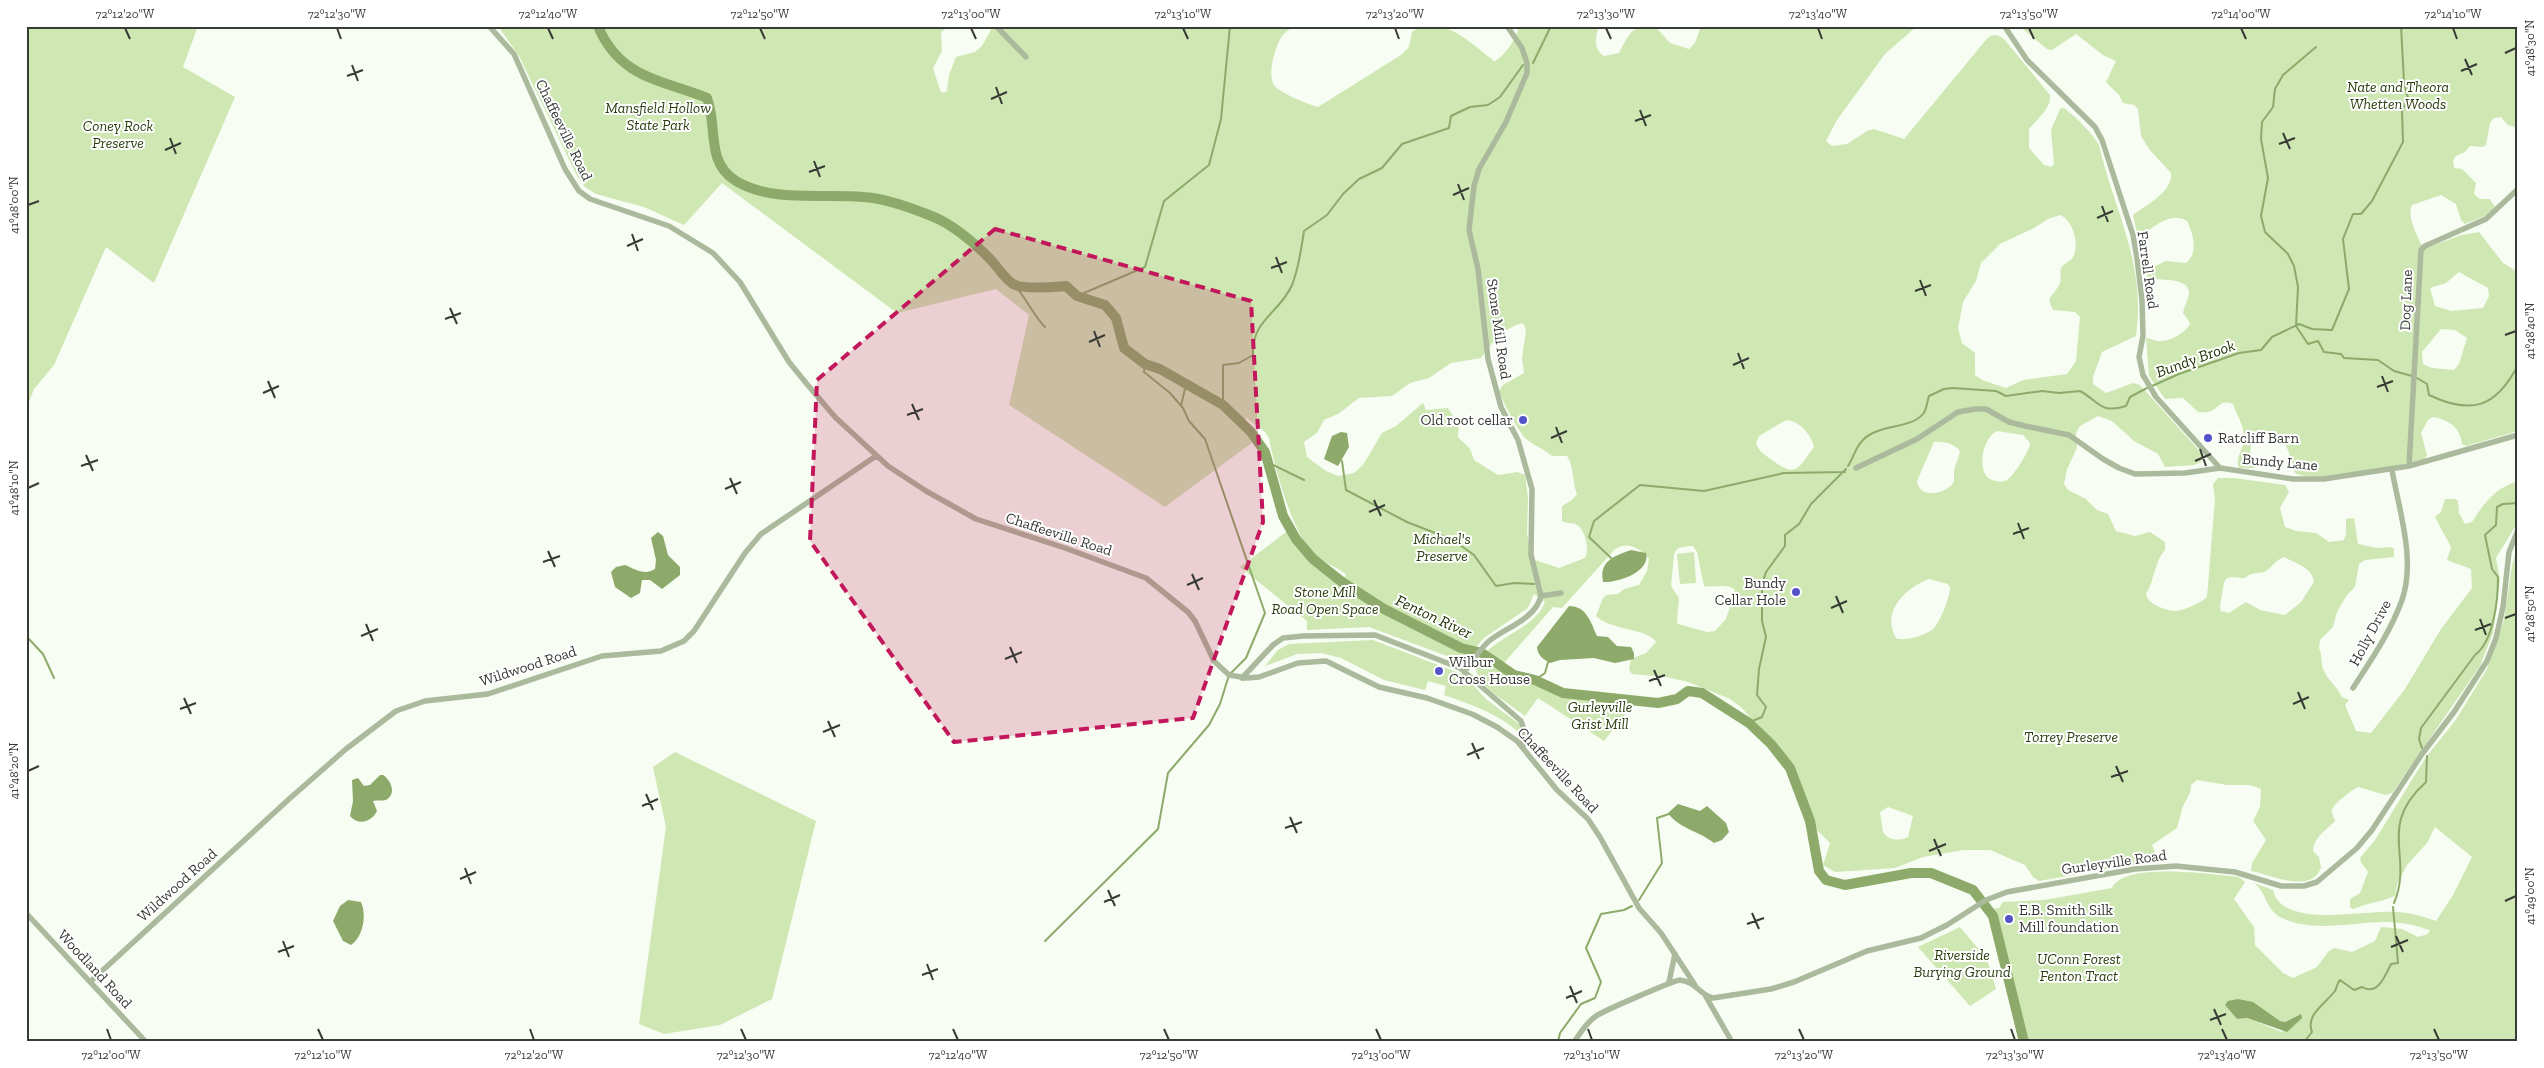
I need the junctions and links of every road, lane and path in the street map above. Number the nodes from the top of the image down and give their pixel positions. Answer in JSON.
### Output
{"nodes":[{"id":1,"x":489,"y":26,"type":"edge"},
{"id":2,"x":996,"y":26,"type":"edge"},
{"id":3,"x":1507,"y":26,"type":"edge"},
{"id":4,"x":2004,"y":27,"type":"edge"},
{"id":5,"x":1026,"y":57,"type":"dead end"},
{"id":6,"x":2518,"y":189,"type":"edge"},
{"id":7,"x":2518,"y":435,"type":"edge"},
{"id":8,"x":876,"y":456,"type":"junction"},
{"id":9,"x":2409,"y":466,"type":"junction"},
{"id":10,"x":1856,"y":468,"type":"dead end"},
{"id":11,"x":2220,"y":468,"type":"junction"},
{"id":12,"x":2392,"y":470,"type":"junction"},
{"id":13,"x":2518,"y":530,"type":"edge"},
{"id":14,"x":1561,"y":593,"type":"dead end"},
{"id":15,"x":1542,"y":596,"type":"junction"},
{"id":16,"x":1465,"y":671,"type":"junction"},
{"id":17,"x":1242,"y":678,"type":"junction"},
{"id":18,"x":2353,"y":688,"type":"dead end"},
{"id":19,"x":1523,"y":748,"type":"junction"},
{"id":20,"x":26,"y":913,"type":"edge"},
{"id":21,"x":1675,"y":954,"type":"junction"},
{"id":22,"x":90,"y":982,"type":"junction"},
{"id":23,"x":1669,"y":982,"type":"junction"},
{"id":24,"x":1695,"y":984,"type":"junction"},
{"id":25,"x":1704,"y":995,"type":"junction"},
{"id":26,"x":146,"y":1042,"type":"edge"},
{"id":27,"x":1574,"y":1042,"type":"edge"},
{"id":28,"x":1732,"y":1042,"type":"edge"}],
"edges":[{"from":1,"to":8,"type":"street","name":"Chaffeeville Road"},
{"from":2,"to":5,"type":"street"},
{"from":3,"to":15,"type":"street","name":"Stone Mill Road"},
{"from":4,"to":11,"type":"street","name":"Farrell Road"},
{"from":6,"to":9,"type":"street","name":"Dog Lane"},
{"from":7,"to":9,"type":"street","name":"Bundy Lane"},
{"from":8,"to":17,"type":"street","name":"Chaffeeville Road"},
{"from":8,"to":22,"type":"street","name":"Wildwood Road"},
{"from":9,"to":12,"type":"street","name":"Bundy Lane"},
{"from":10,"to":11,"type":"street","name":"Bundy Lane"},
{"from":11,"to":12,"type":"street","name":"Bundy Lane"},
{"from":12,"to":18,"type":"street","name":"Holly Drive"},
{"from":13,"to":25,"type":"street","name":"Gurleyville Road"},
{"from":14,"to":15,"type":"street"},
{"from":15,"to":16,"type":"street"},
{"from":16,"to":17,"type":"street"},
{"from":16,"to":19,"type":"street"},
{"from":17,"to":19,"type":"street","name":"Chaffeeville Road"},
{"from":19,"to":21,"type":"street","name":"Chaffeeville Road"},
{"from":20,"to":22,"type":"street","name":"Woodland Road"},
{"from":21,"to":23,"type":"street"},
{"from":21,"to":24,"type":"street","name":"Chaffeeville Road"},
{"from":22,"to":26,"type":"street","name":"Woodland Road"},
{"from":23,"to":24,"type":"street"},
{"from":23,"to":27,"type":"street"},
{"from":24,"to":25,"type":"street"},
{"from":25,"to":28,"type":"street"}]}
